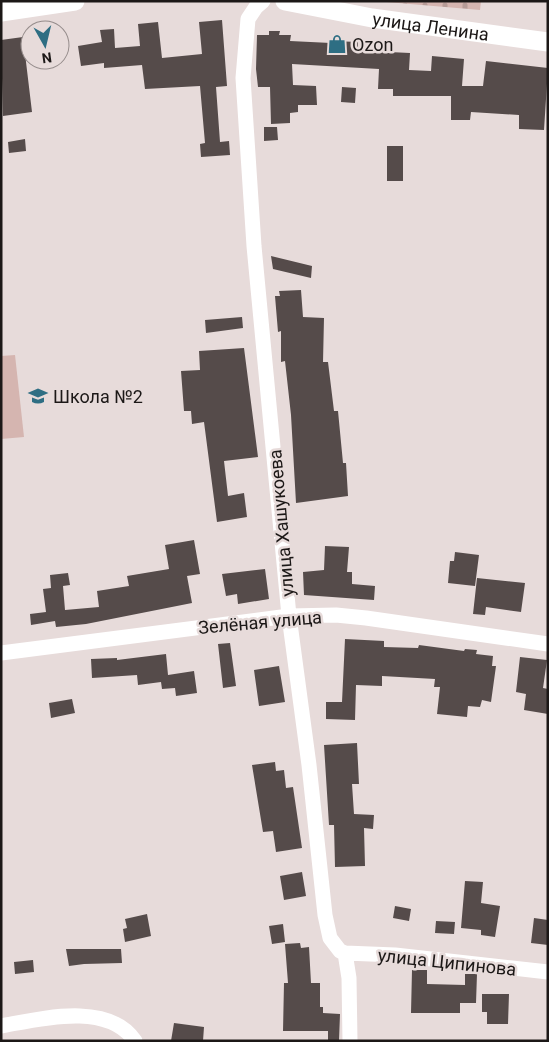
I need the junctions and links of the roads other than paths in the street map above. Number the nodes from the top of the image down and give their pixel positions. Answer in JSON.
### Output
{"nodes":[{"id":1,"x":75,"y":1,"type":"edge"},
{"id":2,"x":263,"y":1,"type":"edge"},
{"id":3,"x":285,"y":1,"type":"edge"},
{"id":4,"x":1,"y":12,"type":"edge"},
{"id":5,"x":548,"y":42,"type":"edge"},
{"id":6,"x":289,"y":616,"type":"junction"},
{"id":7,"x":548,"y":644,"type":"edge"},
{"id":8,"x":1,"y":653,"type":"edge"},
{"id":9,"x":346,"y":953,"type":"junction"},
{"id":10,"x":548,"y":972,"type":"edge"},
{"id":11,"x":1,"y":1026,"type":"edge"},
{"id":12,"x":134,"y":1041,"type":"edge"},
{"id":13,"x":350,"y":1041,"type":"edge"}],
"edges":[{"from":1,"to":4,"type":"street"},
{"from":2,"to":6,"type":"street","name":"улица Хашукоева"},
{"from":3,"to":5,"type":"street","name":"улица Ленина"},
{"from":6,"to":7,"type":"street","name":"Зелёная улица"},
{"from":6,"to":8,"type":"street","name":"Зелёная улица"},
{"from":6,"to":9,"type":"street","name":"улица Хашукоева"},
{"from":9,"to":10,"type":"street","name":"улица Ципинова"},
{"from":9,"to":13,"type":"street"},
{"from":11,"to":12,"type":"street"}]}
